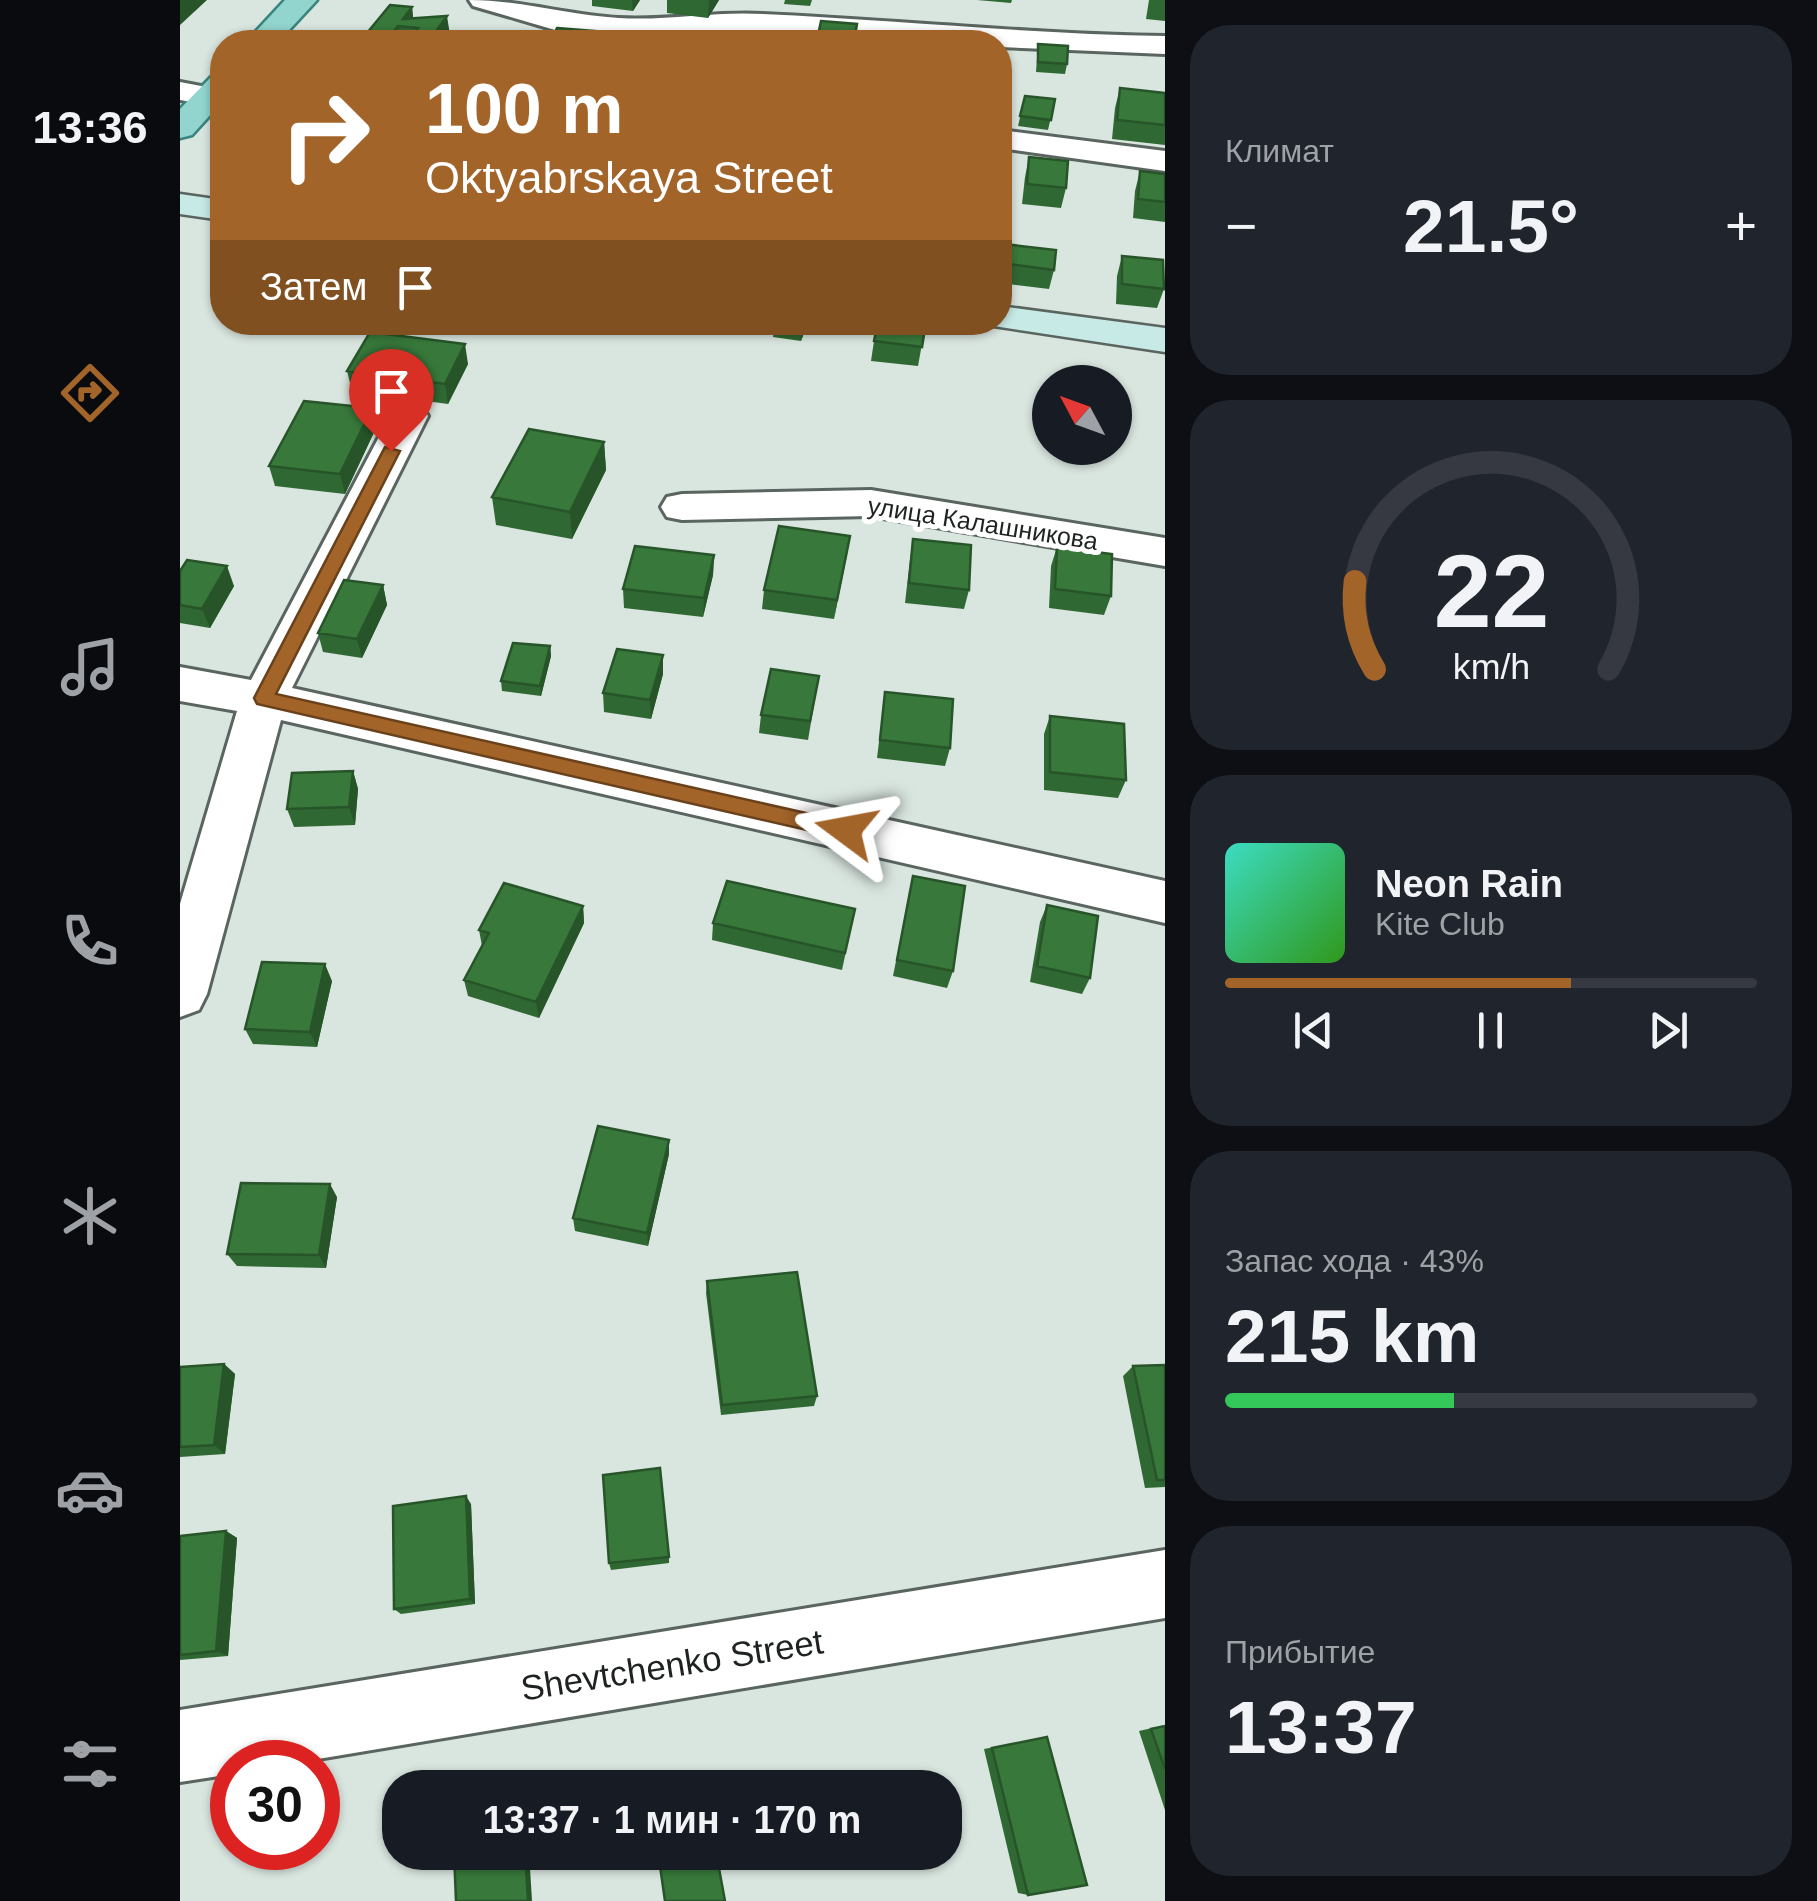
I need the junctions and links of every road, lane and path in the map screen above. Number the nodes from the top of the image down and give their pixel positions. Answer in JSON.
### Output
{"nodes":[{"id":1,"x":302,"y":0,"type":"edge"},
{"id":2,"x":483,"y":0,"type":"edge"},
{"id":3,"x":275,"y":30,"type":"edge"},
{"id":4,"x":875,"y":30,"type":"edge"},
{"id":5,"x":1012,"y":39,"type":"edge"},
{"id":6,"x":1164,"y":45,"type":"edge"},
{"id":7,"x":204,"y":90,"type":"edge"},
{"id":8,"x":180,"y":128,"type":"edge"},
{"id":9,"x":1012,"y":141,"type":"edge"},
{"id":10,"x":1164,"y":161,"type":"edge"},
{"id":11,"x":180,"y":204,"type":"edge"},
{"id":12,"x":210,"y":208,"type":"edge"},
{"id":13,"x":1012,"y":319,"type":"edge"},
{"id":14,"x":1164,"y":340,"type":"edge"},
{"id":15,"x":409,"y":416,"type":"dead end"},
{"id":16,"x":682,"y":507,"type":"dead end"},
{"id":17,"x":1164,"y":552,"type":"edge"},
{"id":18,"x":180,"y":684,"type":"edge"},
{"id":19,"x":264,"y":698,"type":"junction"},
{"id":20,"x":1164,"y":902,"type":"edge"},
{"id":21,"x":180,"y":994,"type":"edge"},
{"id":22,"x":1164,"y":1584,"type":"edge"},
{"id":23,"x":180,"y":1746,"type":"edge"}],
"edges":[{"from":1,"to":3,"type":"main road"},
{"from":2,"to":4,"type":"street"},
{"from":5,"to":6,"type":"street"},
{"from":7,"to":8,"type":"main road"},
{"from":9,"to":10,"type":"street"},
{"from":11,"to":12,"type":"main road"},
{"from":13,"to":14,"type":"main road"},
{"from":15,"to":19,"type":"street"},
{"from":16,"to":17,"type":"street","name":"улица Калашникова"},
{"from":18,"to":19,"type":"street"},
{"from":19,"to":20,"type":"street"},
{"from":19,"to":21,"type":"street"},
{"from":22,"to":23,"type":"street","name":"Shevtchenko Street"}]}
